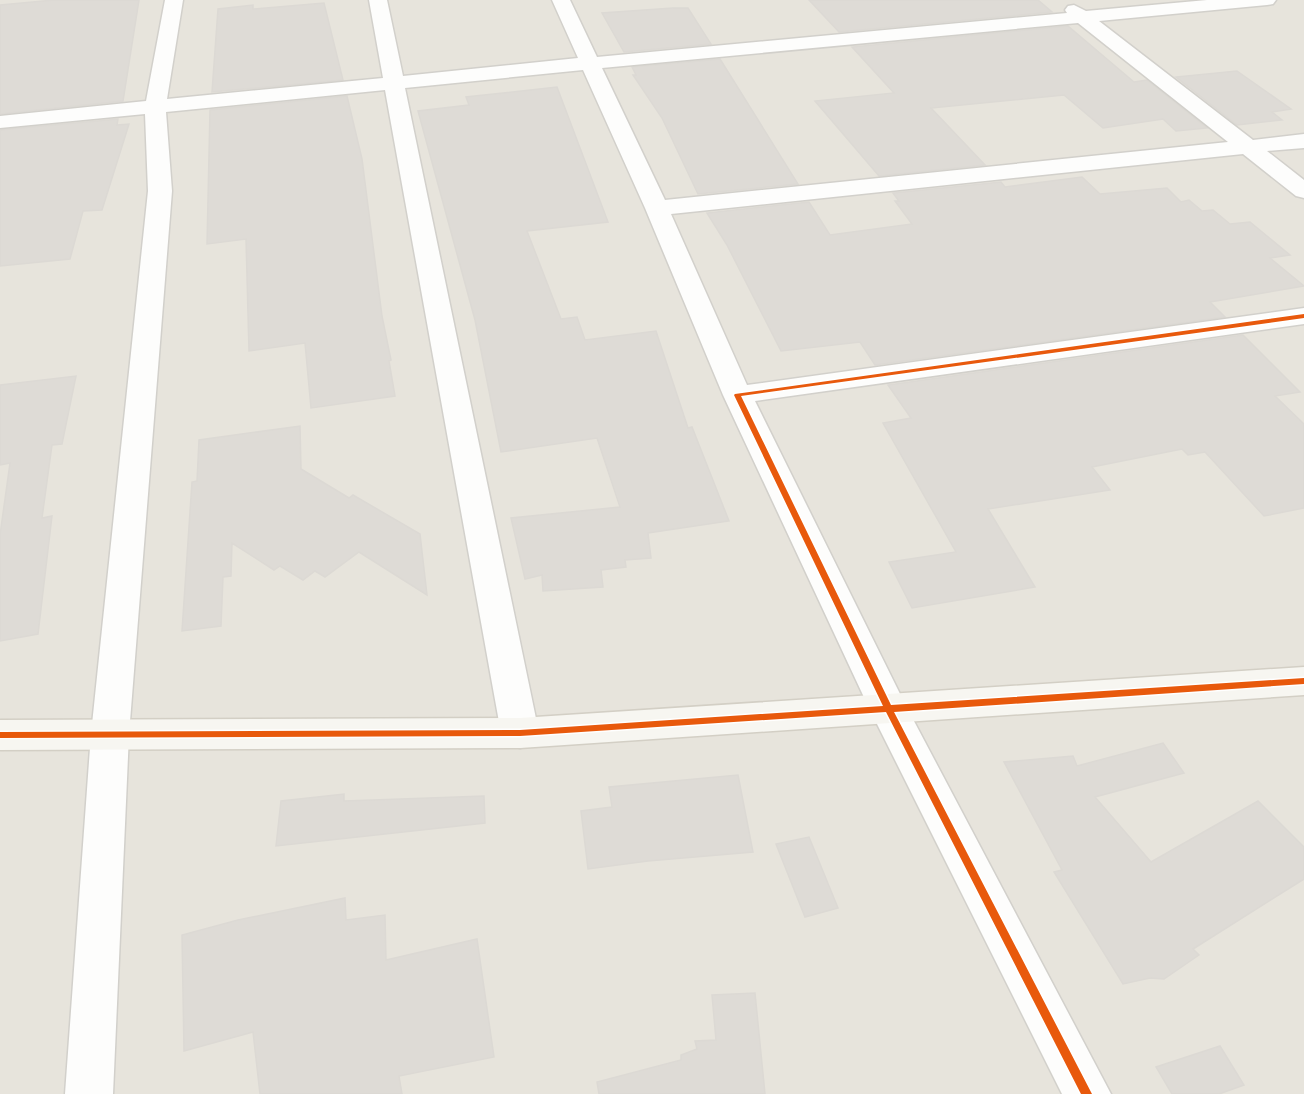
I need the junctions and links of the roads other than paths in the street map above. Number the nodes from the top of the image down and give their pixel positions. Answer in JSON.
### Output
{"nodes":[{"id":1,"x":174,"y":0,"type":"edge"},
{"id":2,"x":378,"y":0,"type":"edge"},
{"id":3,"x":561,"y":0,"type":"edge"},
{"id":4,"x":1063,"y":0,"type":"edge"},
{"id":5,"x":1267,"y":0,"type":"edge"},
{"id":6,"x":1084,"y":18,"type":"junction"},
{"id":7,"x":589,"y":63,"type":"junction"},
{"id":8,"x":395,"y":84,"type":"junction"},
{"id":9,"x":155,"y":107,"type":"junction"},
{"id":10,"x":0,"y":122,"type":"edge"},
{"id":11,"x":1304,"y":141,"type":"edge"},
{"id":12,"x":1249,"y":147,"type":"junction"},
{"id":13,"x":1304,"y":191,"type":"edge"},
{"id":14,"x":657,"y":208,"type":"junction"},
{"id":15,"x":1304,"y":316,"type":"edge"},
{"id":16,"x":737,"y":395,"type":"junction"},
{"id":17,"x":1304,"y":681,"type":"edge"},
{"id":18,"x":888,"y":708,"type":"junction"},
{"id":19,"x":520,"y":733,"type":"junction"},
{"id":20,"x":110,"y":734,"type":"junction"},
{"id":21,"x":0,"y":735,"type":"edge"},
{"id":22,"x":89,"y":1094,"type":"edge"},
{"id":23,"x":1087,"y":1094,"type":"edge"}],
"edges":[{"from":1,"to":9,"type":"street"},
{"from":2,"to":8,"type":"street"},
{"from":3,"to":7,"type":"street"},
{"from":4,"to":6,"type":"street"},
{"from":5,"to":6,"type":"street"},
{"from":6,"to":7,"type":"street"},
{"from":6,"to":12,"type":"street"},
{"from":7,"to":8,"type":"street"},
{"from":7,"to":14,"type":"street"},
{"from":8,"to":9,"type":"street"},
{"from":8,"to":19,"type":"street"},
{"from":9,"to":10,"type":"street"},
{"from":9,"to":20,"type":"street"},
{"from":11,"to":12,"type":"street"},
{"from":12,"to":13,"type":"street"},
{"from":12,"to":14,"type":"street"},
{"from":14,"to":16,"type":"street"},
{"from":15,"to":16,"type":"street"},
{"from":16,"to":18,"type":"street"},
{"from":17,"to":18,"type":"street"},
{"from":18,"to":19,"type":"street"},
{"from":18,"to":23,"type":"street"},
{"from":19,"to":20,"type":"street"},
{"from":20,"to":21,"type":"street"},
{"from":20,"to":22,"type":"street"}]}
